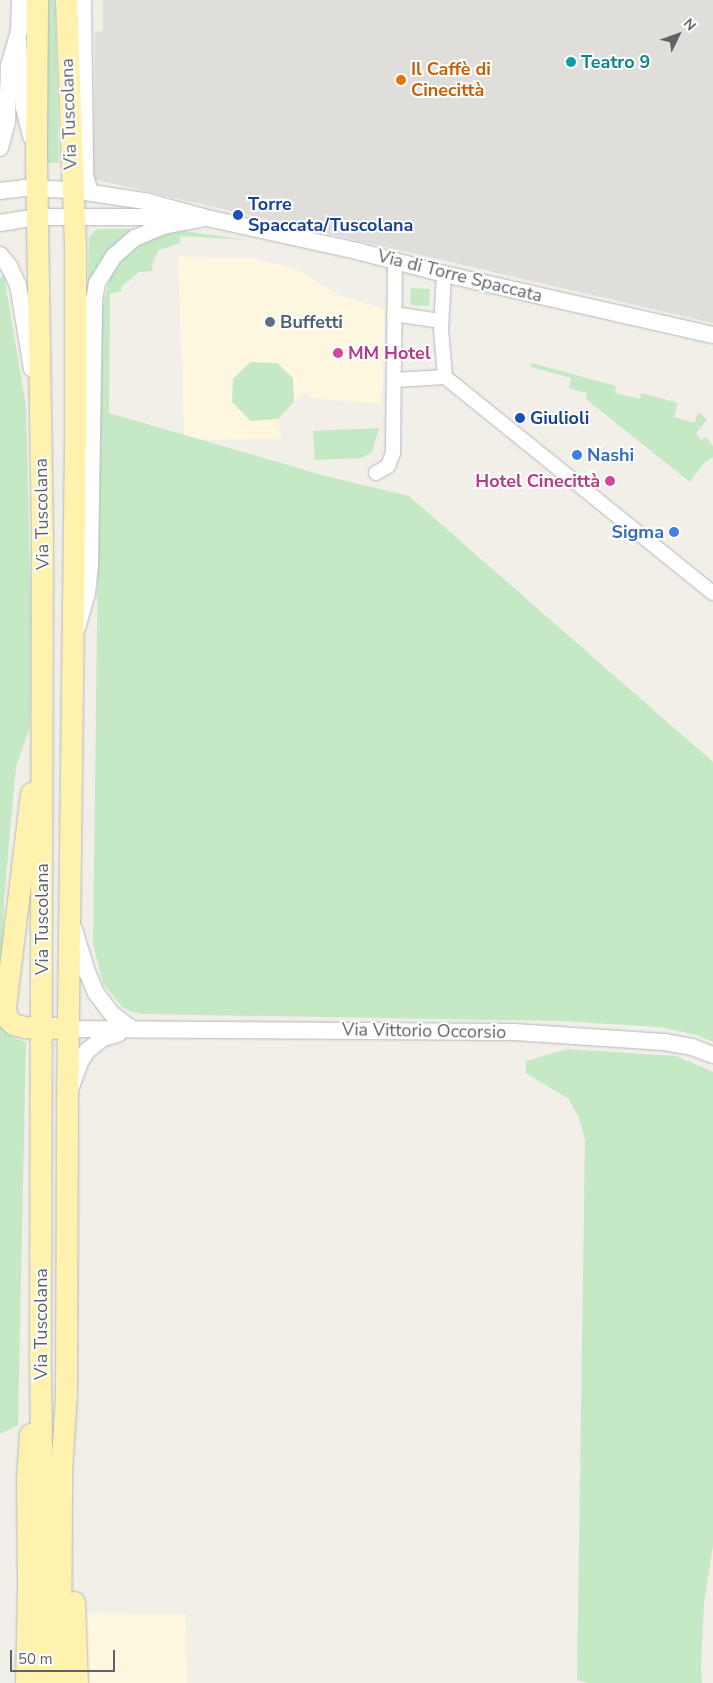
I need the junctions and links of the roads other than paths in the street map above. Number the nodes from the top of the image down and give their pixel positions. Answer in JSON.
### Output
{"nodes":[{"id":1,"x":20,"y":0,"type":"edge"},
{"id":2,"x":37,"y":0,"type":"edge"},
{"id":3,"x":66,"y":0,"type":"edge"},
{"id":4,"x":84,"y":0,"type":"edge"},
{"id":5,"x":19,"y":31,"type":"junction"},
{"id":6,"x":0,"y":148,"type":"edge"},
{"id":7,"x":36,"y":156,"type":"junction"},
{"id":8,"x":37,"y":188,"type":"junction"},
{"id":9,"x":0,"y":191,"type":"edge"},
{"id":10,"x":82,"y":191,"type":"junction"},
{"id":11,"x":73,"y":216,"type":"junction"},
{"id":12,"x":37,"y":217,"type":"junction"},
{"id":13,"x":207,"y":218,"type":"junction"},
{"id":14,"x":0,"y":223,"type":"edge"},
{"id":15,"x":0,"y":255,"type":"edge"},
{"id":16,"x":395,"y":262,"type":"junction"},
{"id":17,"x":444,"y":274,"type":"junction"},
{"id":18,"x":394,"y":314,"type":"junction"},
{"id":19,"x":441,"y":321,"type":"junction"},
{"id":20,"x":713,"y":335,"type":"edge"},
{"id":21,"x":445,"y":377,"type":"junction"},
{"id":22,"x":394,"y":380,"type":"junction"},
{"id":23,"x":40,"y":409,"type":"junction"},
{"id":24,"x":376,"y":473,"type":"dead end"},
{"id":25,"x":713,"y":592,"type":"edge"},
{"id":26,"x":71,"y":648,"type":"junction"},
{"id":27,"x":43,"y":714,"type":"junction"},
{"id":28,"x":70,"y":917,"type":"junction"},
{"id":29,"x":41,"y":1028,"type":"junction"},
{"id":30,"x":68,"y":1029,"type":"junction"},
{"id":31,"x":132,"y":1030,"type":"junction"},
{"id":32,"x":713,"y":1055,"type":"edge"},
{"id":33,"x":67,"y":1101,"type":"junction"},
{"id":34,"x":40,"y":1362,"type":"junction"},
{"id":35,"x":66,"y":1394,"type":"junction"},
{"id":36,"x":26,"y":1683,"type":"edge"},
{"id":37,"x":44,"y":1683,"type":"edge"},
{"id":38,"x":60,"y":1683,"type":"edge"},
{"id":39,"x":77,"y":1683,"type":"edge"}],
"edges":[{"from":1,"to":5,"type":"street","name":"Via Tuscolana"},
{"from":2,"to":7,"type":"main road","name":"Via Tuscolana"},
{"from":3,"to":10,"type":"main road","name":"Via Tuscolana"},
{"from":4,"to":10,"type":"street","name":"Via Tuscolana"},
{"from":5,"to":6,"type":"street"},
{"from":5,"to":7,"type":"street","name":"Via Tuscolana"},
{"from":7,"to":8,"type":"main road","name":"Via Tuscolana"},
{"from":8,"to":9,"type":"street","name":"Via di Torre Spaccata"},
{"from":8,"to":10,"type":"street","name":"Via di Torre Spaccata"},
{"from":8,"to":12,"type":"main road","name":"Via Tuscolana"},
{"from":10,"to":11,"type":"main road","name":"Via Tuscolana"},
{"from":10,"to":13,"type":"street","name":"Via di Torre Spaccata"},
{"from":11,"to":12,"type":"street","name":"Via di Torre Spaccata"},
{"from":11,"to":13,"type":"street","name":"Via di Torre Spaccata"},
{"from":11,"to":26,"type":"main road","name":"Via Tuscolana"},
{"from":12,"to":14,"type":"street","name":"Via di Torre Spaccata"},
{"from":12,"to":23,"type":"main road","name":"Via Tuscolana"},
{"from":13,"to":16,"type":"street","name":"Via di Torre Spaccata"},
{"from":13,"to":26,"type":"street","name":"Via Tuscolana"},
{"from":15,"to":23,"type":"street"},
{"from":16,"to":17,"type":"street","name":"Via di Torre Spaccata"},
{"from":16,"to":18,"type":"street"},
{"from":17,"to":19,"type":"street"},
{"from":17,"to":20,"type":"street","name":"Via di Torre Spaccata"},
{"from":18,"to":19,"type":"street"},
{"from":18,"to":22,"type":"street"},
{"from":19,"to":21,"type":"street"},
{"from":21,"to":22,"type":"street"},
{"from":21,"to":25,"type":"street"},
{"from":22,"to":24,"type":"street"},
{"from":23,"to":27,"type":"main road","name":"Via Tuscolana"},
{"from":26,"to":28,"type":"main road","name":"Via Tuscolana"},
{"from":27,"to":29,"type":"main road","name":"Via Tuscolana"},
{"from":27,"to":29,"type":"main road"},
{"from":28,"to":30,"type":"main road","name":"Via Tuscolana"},
{"from":28,"to":31,"type":"street"},
{"from":29,"to":30,"type":"main road"},
{"from":29,"to":34,"type":"main road","name":"Via Tuscolana"},
{"from":30,"to":31,"type":"street","name":"Via Vittorio Occorsio"},
{"from":30,"to":33,"type":"main road","name":"Via Tuscolana"},
{"from":31,"to":32,"type":"street","name":"Via Vittorio Occorsio"},
{"from":31,"to":33,"type":"street","name":"Via Vittorio Occorsio"},
{"from":33,"to":35,"type":"main road","name":"Via Tuscolana"},
{"from":34,"to":36,"type":"main road"},
{"from":34,"to":37,"type":"main road","name":"Via Tuscolana"},
{"from":35,"to":38,"type":"main road","name":"Via Tuscolana"},
{"from":35,"to":39,"type":"main road"}]}
